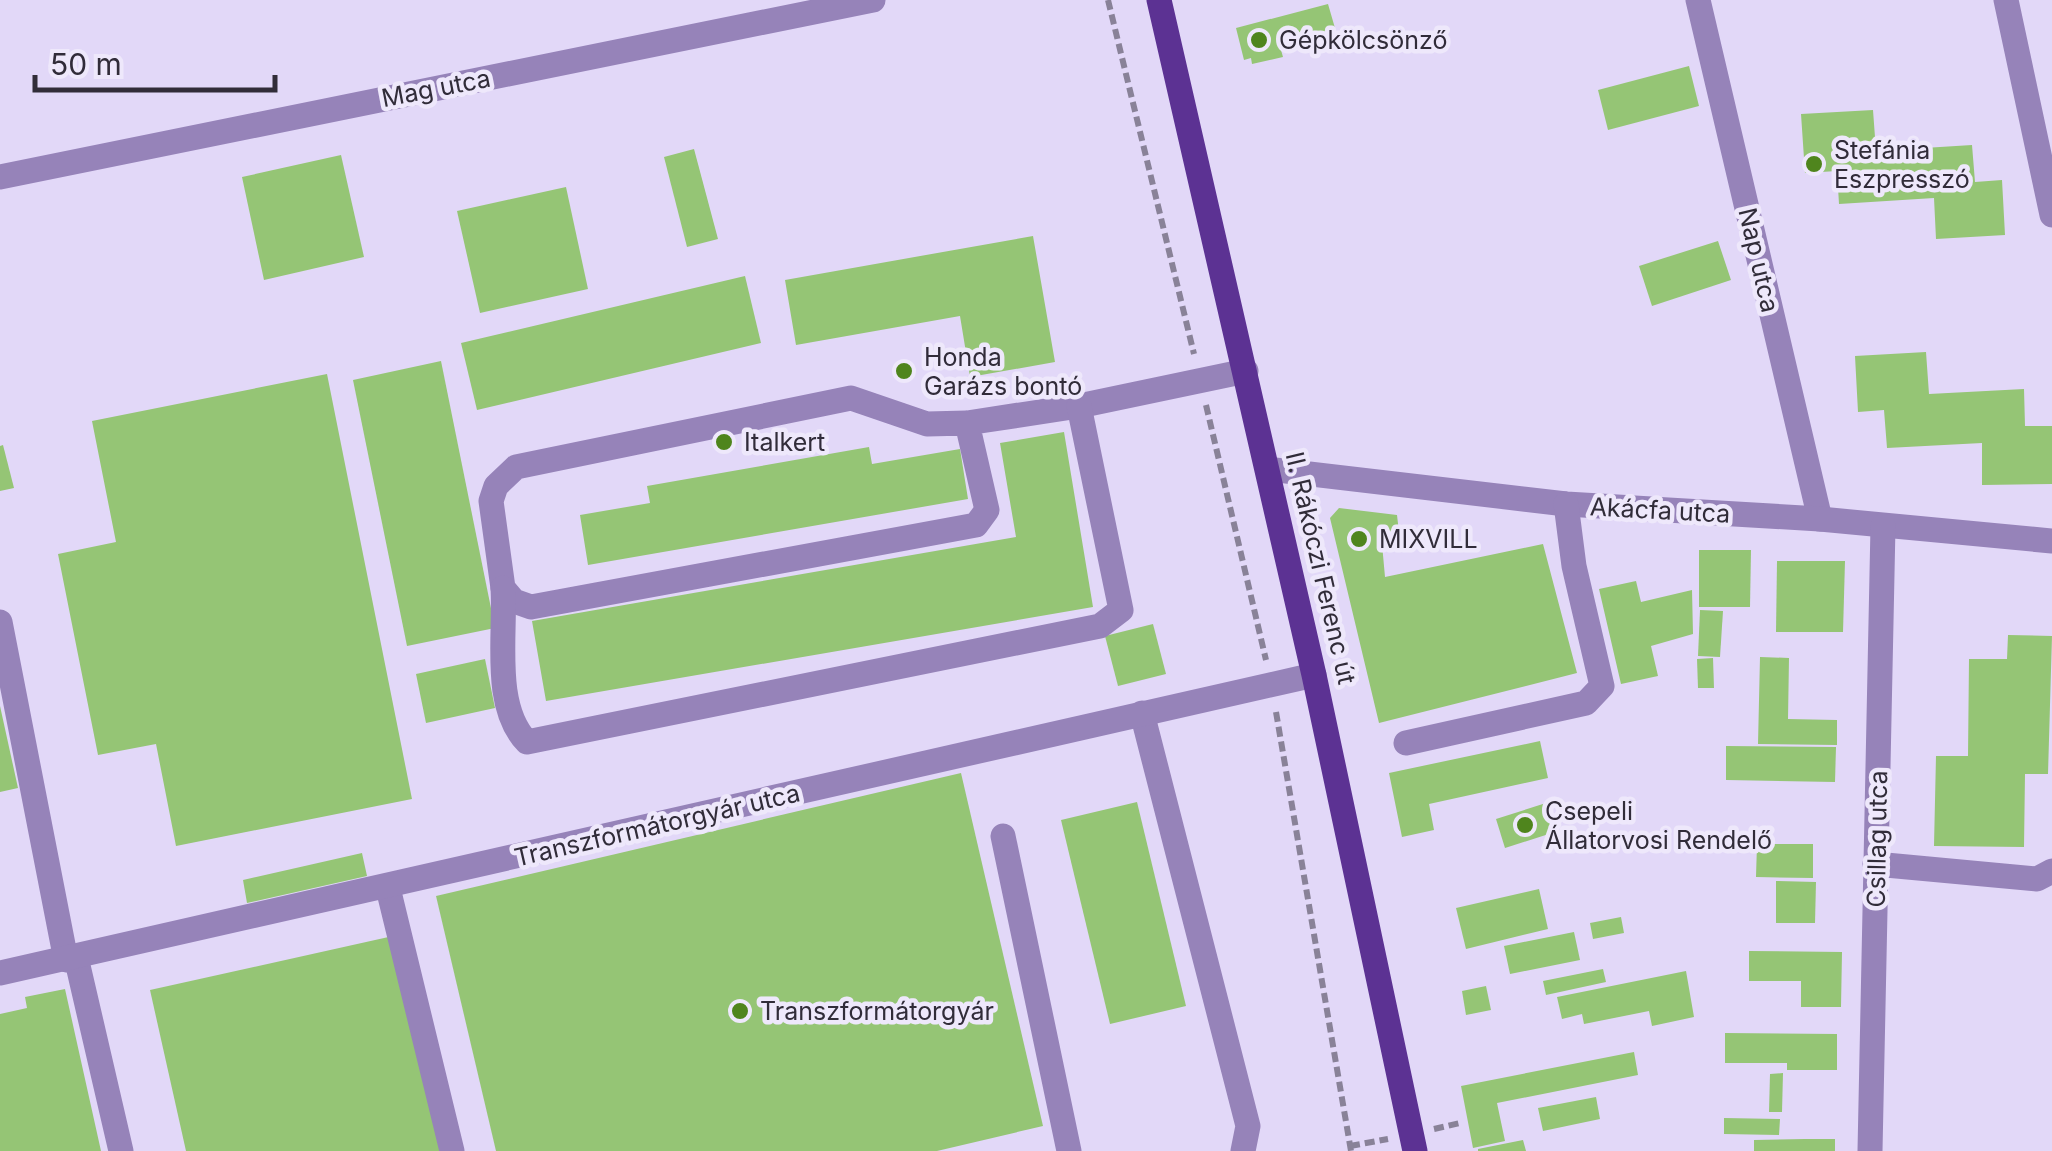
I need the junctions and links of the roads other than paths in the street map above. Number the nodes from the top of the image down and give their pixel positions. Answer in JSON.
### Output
{"nodes":[{"id":1,"x":873,"y":0,"type":"edge"},
{"id":2,"x":1159,"y":0,"type":"edge"},
{"id":3,"x":1698,"y":0,"type":"edge"},
{"id":4,"x":2006,"y":0,"type":"edge"},
{"id":5,"x":0,"y":176,"type":"edge"},
{"id":6,"x":2052,"y":215,"type":"edge"},
{"id":7,"x":1246,"y":370,"type":"junction"},
{"id":8,"x":1078,"y":406,"type":"junction"},
{"id":9,"x":967,"y":423,"type":"junction"},
{"id":10,"x":1268,"y":469,"type":"junction"},
{"id":11,"x":1566,"y":504,"type":"junction"},
{"id":12,"x":1820,"y":519,"type":"junction"},
{"id":13,"x":1883,"y":526,"type":"junction"},
{"id":14,"x":2052,"y":541,"type":"edge"},
{"id":15,"x":503,"y":588,"type":"junction"},
{"id":16,"x":0,"y":622,"type":"edge"},
{"id":17,"x":1314,"y":675,"type":"junction"},
{"id":18,"x":1142,"y":713,"type":"junction"},
{"id":19,"x":1406,"y":743,"type":"dead end"},
{"id":20,"x":1003,"y":836,"type":"dead end"},
{"id":21,"x":1875,"y":864,"type":"junction"},
{"id":22,"x":2052,"y":871,"type":"edge"},
{"id":23,"x":388,"y":888,"type":"junction"},
{"id":24,"x":72,"y":959,"type":"junction"},
{"id":25,"x":0,"y":972,"type":"edge"},
{"id":26,"x":121,"y":1151,"type":"edge"},
{"id":27,"x":452,"y":1151,"type":"edge"},
{"id":28,"x":1069,"y":1151,"type":"edge"},
{"id":29,"x":1243,"y":1151,"type":"edge"},
{"id":30,"x":1414,"y":1151,"type":"edge"},
{"id":31,"x":1870,"y":1151,"type":"edge"}],
"edges":[{"from":1,"to":5,"type":"street","name":"Mag utca"},
{"from":2,"to":7,"type":"main road","name":"II. Rákóczi Ferenc út"},
{"from":3,"to":12,"type":"street","name":"Nap utca"},
{"from":4,"to":6,"type":"street"},
{"from":7,"to":8,"type":"street"},
{"from":7,"to":10,"type":"main road","name":"II. Rákóczi Ferenc út"},
{"from":8,"to":9,"type":"street"},
{"from":8,"to":15,"type":"street"},
{"from":9,"to":15,"type":"street"},
{"from":9,"to":15,"type":"street"},
{"from":10,"to":11,"type":"street","name":"Akácfa utca"},
{"from":10,"to":17,"type":"main road","name":"II. Rákóczi Ferenc út"},
{"from":11,"to":12,"type":"street","name":"Akácfa utca"},
{"from":11,"to":19,"type":"street"},
{"from":12,"to":13,"type":"street","name":"Akácfa utca"},
{"from":13,"to":14,"type":"street","name":"Akácfa utca"},
{"from":13,"to":21,"type":"street","name":"Csillag utca"},
{"from":16,"to":24,"type":"street"},
{"from":17,"to":18,"type":"street","name":"Transzformátorgyár utca"},
{"from":17,"to":30,"type":"main road","name":"II. Rákóczi Ferenc út"},
{"from":18,"to":23,"type":"street","name":"Transzformátorgyár utca"},
{"from":18,"to":29,"type":"street"},
{"from":20,"to":28,"type":"street"},
{"from":21,"to":22,"type":"street"},
{"from":21,"to":31,"type":"street","name":"Csillag utca"},
{"from":23,"to":24,"type":"street","name":"Transzformátorgyár utca"},
{"from":23,"to":27,"type":"street"},
{"from":24,"to":25,"type":"street","name":"Transzformátorgyár utca"},
{"from":24,"to":26,"type":"street"}]}
